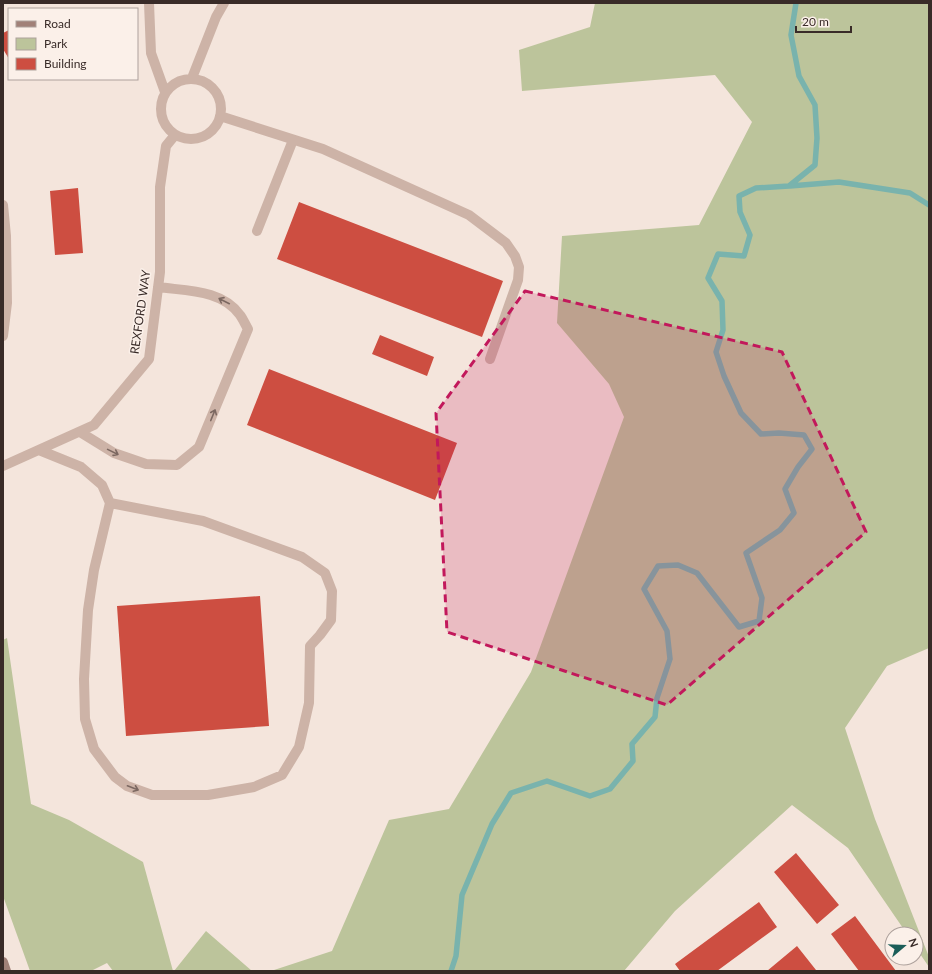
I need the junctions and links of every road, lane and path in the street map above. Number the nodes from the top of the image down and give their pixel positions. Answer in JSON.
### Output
{"nodes":[{"id":1,"x":149,"y":3,"type":"edge"},
{"id":2,"x":224,"y":3,"type":"edge"},
{"id":3,"x":192,"y":78,"type":"junction"},
{"id":4,"x":165,"y":92,"type":"junction"},
{"id":5,"x":220,"y":116,"type":"junction"},
{"id":6,"x":175,"y":135,"type":"junction"},
{"id":7,"x":293,"y":140,"type":"junction"},
{"id":8,"x":3,"y":205,"type":"edge"},
{"id":9,"x":257,"y":230,"type":"dead end"},
{"id":10,"x":158,"y":287,"type":"junction"},
{"id":11,"x":3,"y":336,"type":"edge"},
{"id":12,"x":490,"y":359,"type":"dead end"},
{"id":13,"x":80,"y":432,"type":"junction"},
{"id":14,"x":39,"y":450,"type":"junction"},
{"id":15,"x":3,"y":466,"type":"edge"},
{"id":16,"x":110,"y":503,"type":"junction"},
{"id":17,"x":3,"y":962,"type":"edge"},
{"id":18,"x":6,"y":971,"type":"edge"}],
"edges":[{"from":1,"to":4,"type":"street"},
{"from":2,"to":3,"type":"street"},
{"from":3,"to":4,"type":"street"},
{"from":3,"to":5,"type":"street"},
{"from":4,"to":6,"type":"street"},
{"from":5,"to":6,"type":"street"},
{"from":5,"to":7,"type":"street"},
{"from":6,"to":10,"type":"street","name":"REXFORD WAY"},
{"from":7,"to":9,"type":"street"},
{"from":7,"to":12,"type":"street"},
{"from":8,"to":11,"type":"street"},
{"from":10,"to":13,"type":"street","name":"REXFORD WAY"},
{"from":13,"to":10,"type":"street","one_way":true},
{"from":13,"to":14,"type":"street","name":"REXFORD WAY"},
{"from":14,"to":15,"type":"street","name":"REXFORD WAY"},
{"from":14,"to":16,"type":"street"},
{"from":16,"to":16,"type":"street","one_way":true},
{"from":17,"to":18,"type":"main road"}]}
